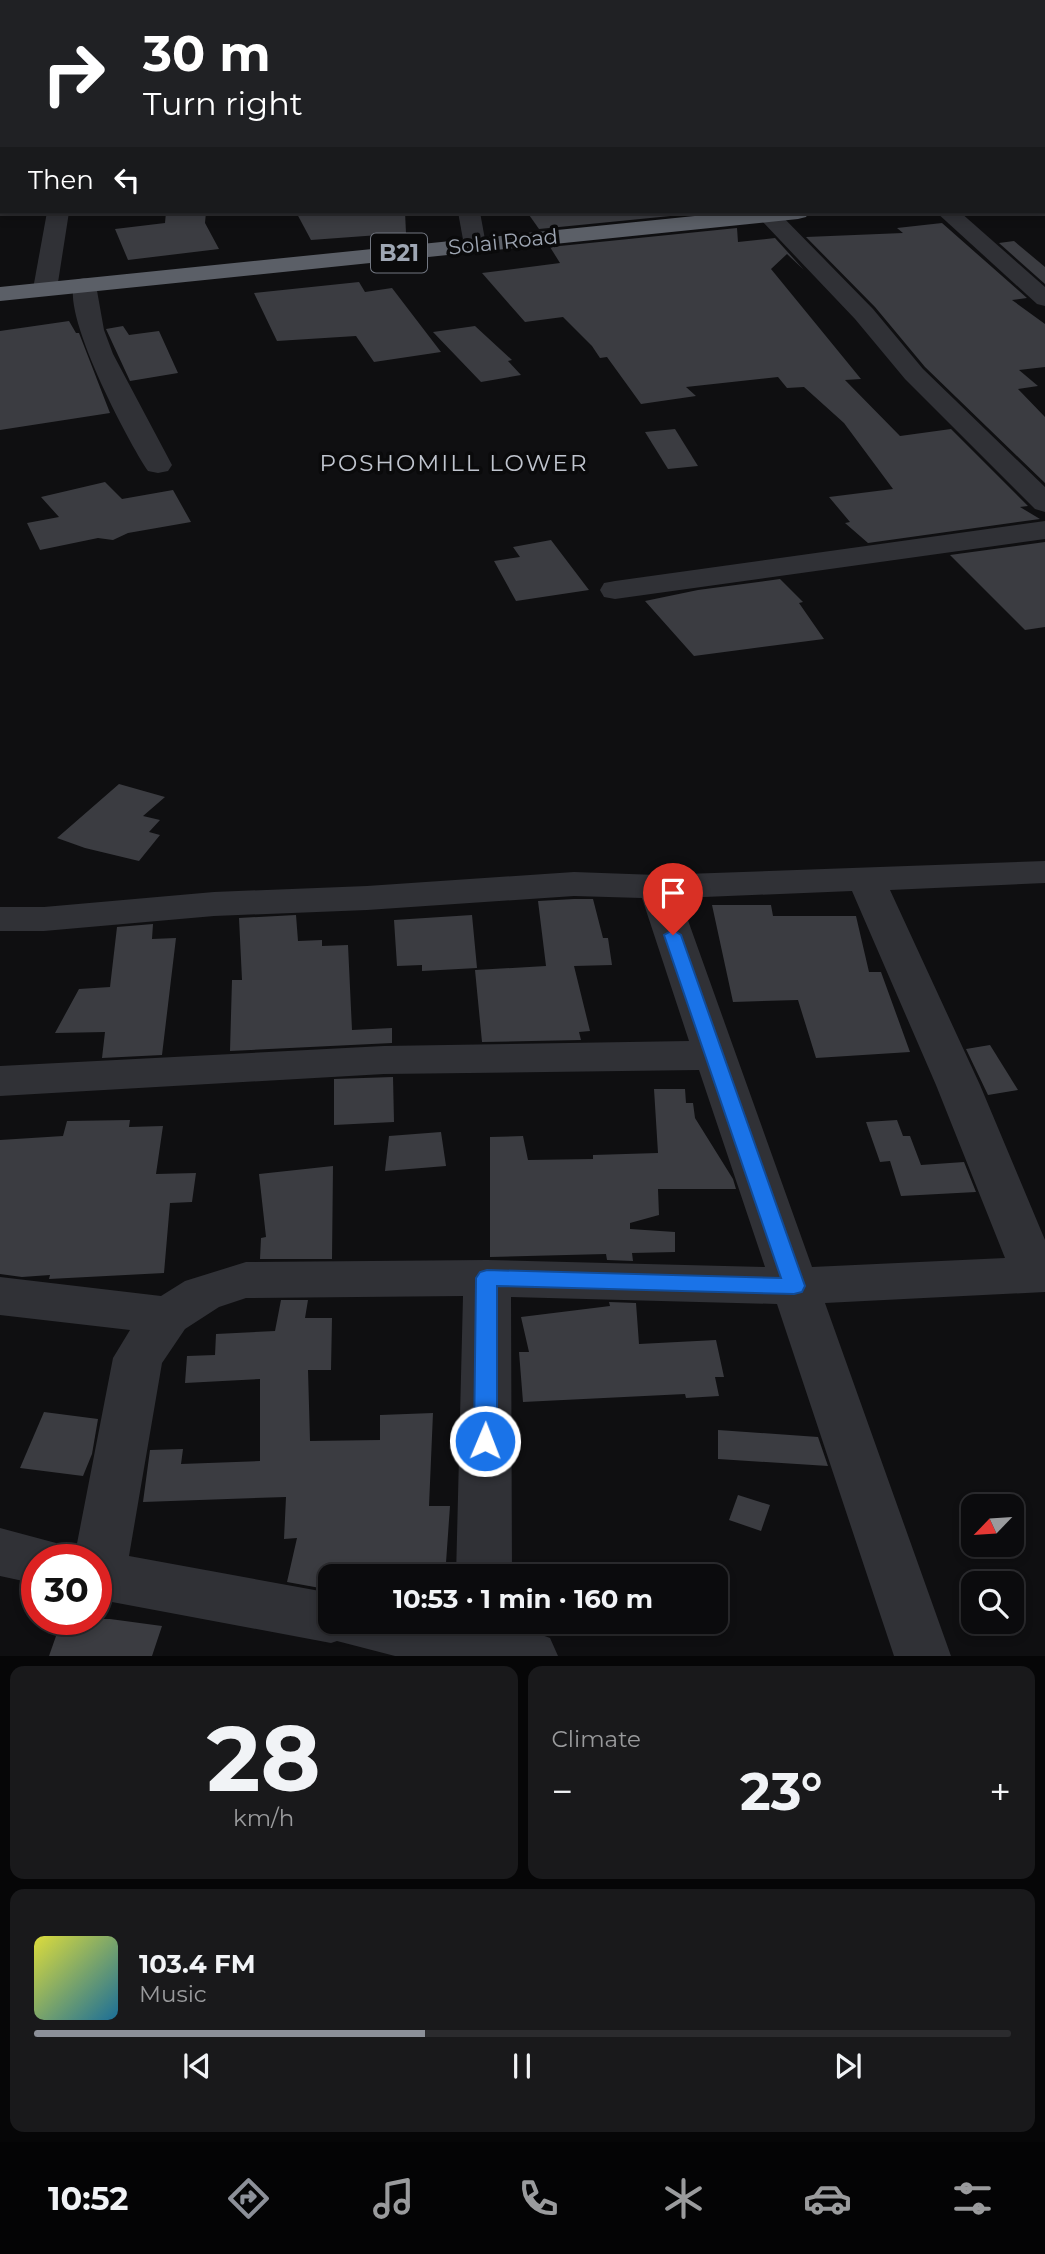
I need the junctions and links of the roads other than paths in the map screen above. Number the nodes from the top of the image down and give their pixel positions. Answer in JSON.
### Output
{"nodes":[{"id":1,"x":58,"y":214,"type":"edge"},
{"id":2,"x":469,"y":214,"type":"edge"},
{"id":3,"x":768,"y":214,"type":"joint"},
{"id":4,"x":949,"y":214,"type":"edge"},
{"id":5,"x":475,"y":245,"type":"junction"},
{"id":6,"x":84,"y":285,"type":"junction"},
{"id":7,"x":46,"y":289,"type":"junction"},
{"id":8,"x":0,"y":294,"type":"edge"},
{"id":9,"x":1045,"y":299,"type":"edge"},
{"id":10,"x":158,"y":465,"type":"dead end"},
{"id":11,"x":1045,"y":503,"type":"edge"},
{"id":12,"x":1045,"y":530,"type":"edge"},
{"id":13,"x":615,"y":590,"type":"dead end"},
{"id":14,"x":1045,"y":872,"type":"edge"},
{"id":15,"x":866,"y":878,"type":"junction"},
{"id":16,"x":657,"y":887,"type":"junction"},
{"id":17,"x":0,"y":919,"type":"edge"},
{"id":18,"x":713,"y":1055,"type":"junction"},
{"id":19,"x":0,"y":1081,"type":"edge"},
{"id":20,"x":1040,"y":1275,"type":"edge"},
{"id":21,"x":487,"y":1278,"type":"junction"},
{"id":22,"x":794,"y":1286,"type":"junction"},
{"id":23,"x":0,"y":1296,"type":"edge"},
{"id":24,"x":168,"y":1316,"type":"junction"},
{"id":25,"x":103,"y":1544,"type":"edge"},
{"id":26,"x":0,"y":1552,"type":"edge"},
{"id":27,"x":21,"y":1557,"type":"edge"},
{"id":28,"x":484,"y":1564,"type":"edge"},
{"id":29,"x":112,"y":1577,"type":"edge"},
{"id":30,"x":318,"y":1616,"type":"edge"},
{"id":31,"x":446,"y":1634,"type":"edge"},
{"id":32,"x":499,"y":1641,"type":"edge"},
{"id":33,"x":923,"y":1656,"type":"edge"}],
"edges":[{"from":1,"to":7,"type":"street"},
{"from":2,"to":5,"type":"street"},
{"from":3,"to":5,"type":"highway","name":"Solai Road","number":"B21"},
{"from":3,"to":11,"type":"street"},
{"from":4,"to":9,"type":"street"},
{"from":5,"to":6,"type":"highway","name":"Solai Road","number":"B21"},
{"from":6,"to":7,"type":"highway","name":"Solai Road","number":"B21"},
{"from":6,"to":10,"type":"street"},
{"from":7,"to":8,"type":"highway","name":"Solai Road","number":"B21"},
{"from":12,"to":13,"type":"street"},
{"from":14,"to":15,"type":"street"},
{"from":15,"to":16,"type":"street"},
{"from":15,"to":20,"type":"street"},
{"from":16,"to":17,"type":"street"},
{"from":16,"to":18,"type":"street"},
{"from":18,"to":19,"type":"street"},
{"from":18,"to":22,"type":"street"},
{"from":20,"to":22,"type":"street"},
{"from":21,"to":22,"type":"street"},
{"from":21,"to":24,"type":"street"},
{"from":21,"to":28,"type":"street"},
{"from":22,"to":33,"type":"street"},
{"from":23,"to":24,"type":"street"},
{"from":24,"to":25,"type":"street"},
{"from":26,"to":27,"type":"street"},
{"from":29,"to":30,"type":"street"},
{"from":31,"to":32,"type":"street"}]}
